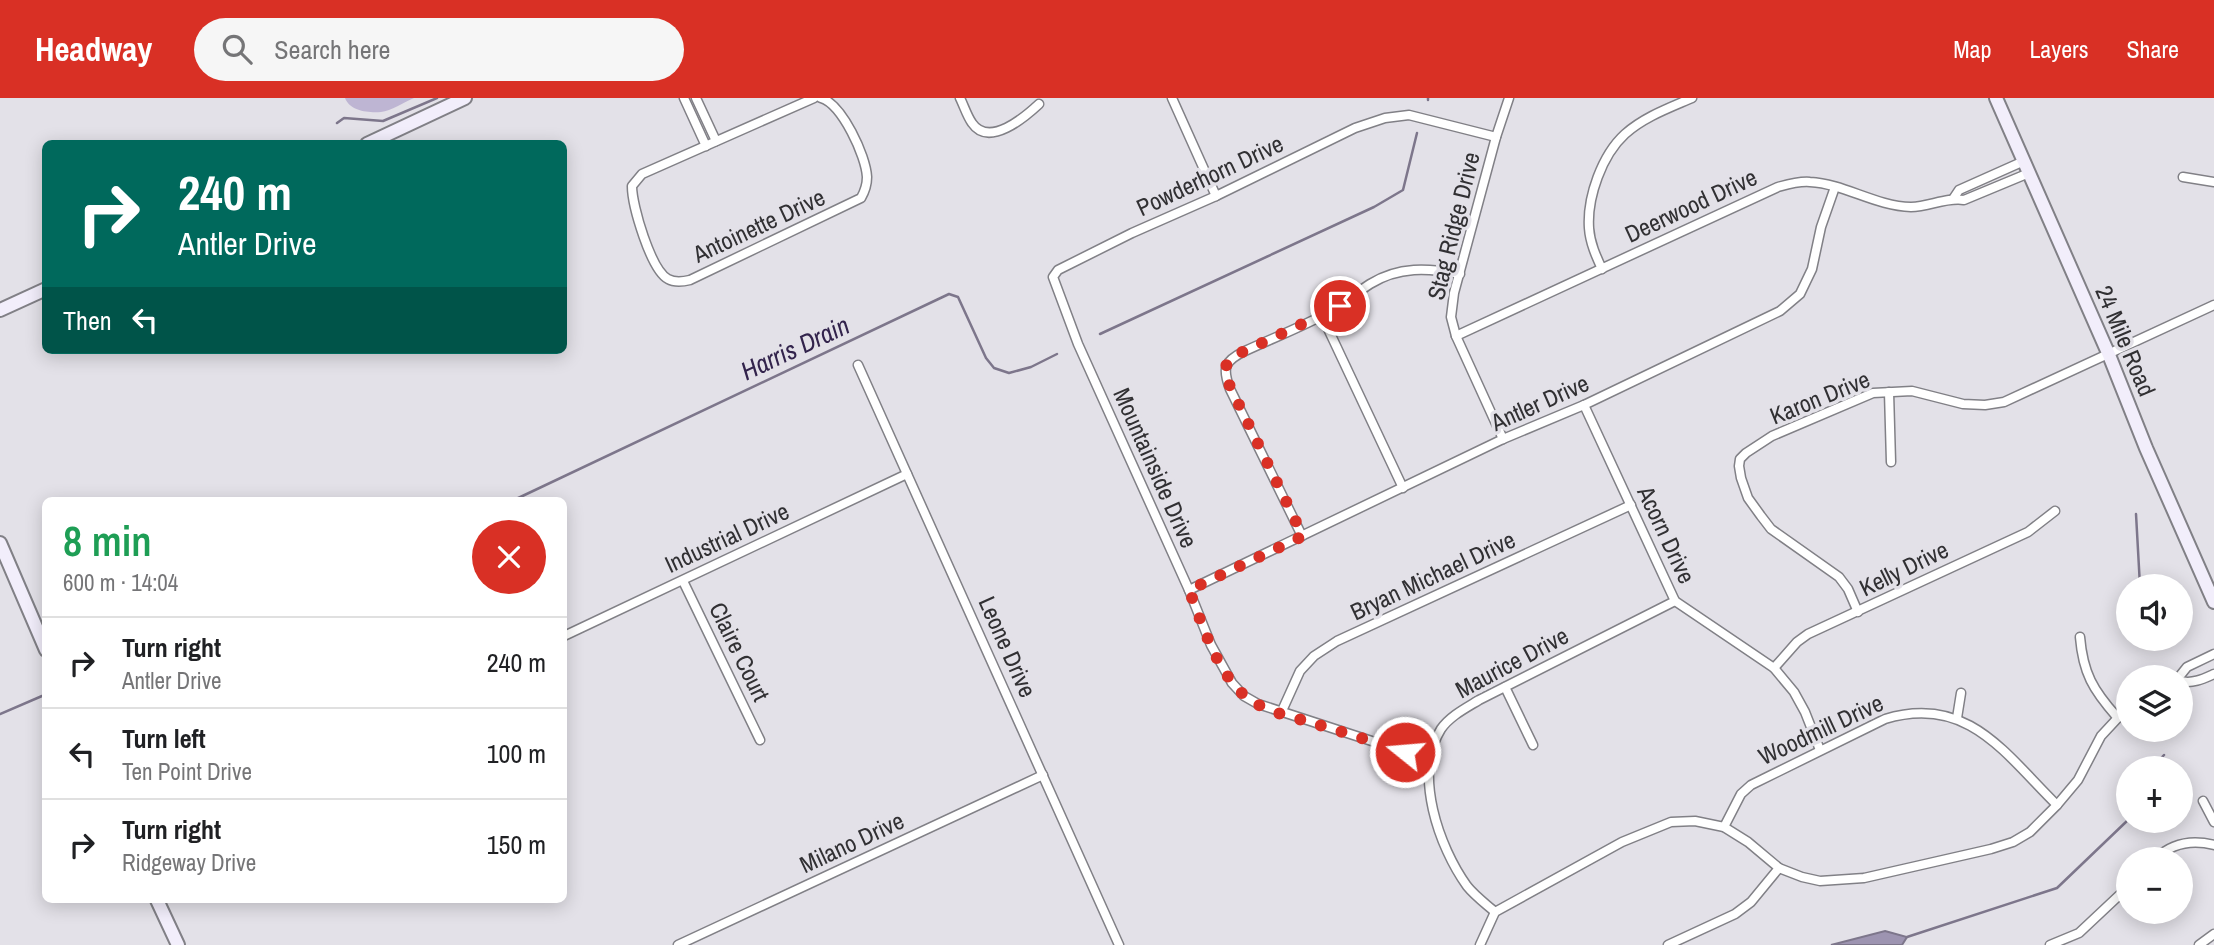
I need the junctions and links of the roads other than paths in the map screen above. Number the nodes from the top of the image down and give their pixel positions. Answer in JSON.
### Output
{"nodes":[{"id":1,"x":465,"y":98,"type":"edge"},
{"id":2,"x":684,"y":98,"type":"edge"},
{"id":3,"x":696,"y":98,"type":"edge"},
{"id":4,"x":814,"y":98,"type":"edge"},
{"id":5,"x":821,"y":98,"type":"edge"},
{"id":6,"x":960,"y":98,"type":"edge"},
{"id":7,"x":1172,"y":98,"type":"edge"},
{"id":8,"x":1509,"y":98,"type":"edge"},
{"id":9,"x":1692,"y":98,"type":"edge"},
{"id":10,"x":1996,"y":98,"type":"edge"},
{"id":11,"x":1039,"y":104,"type":"dead end"},
{"id":12,"x":1496,"y":137,"type":"junction"},
{"id":13,"x":388,"y":139,"type":"edge"},
{"id":14,"x":716,"y":141,"type":"junction"},
{"id":15,"x":706,"y":146,"type":"junction"},
{"id":16,"x":2026,"y":167,"type":"junction"},
{"id":17,"x":2183,"y":177,"type":"dead end"},
{"id":18,"x":2214,"y":182,"type":"edge"},
{"id":19,"x":1835,"y":187,"type":"junction"},
{"id":20,"x":1216,"y":196,"type":"junction"},
{"id":21,"x":1602,"y":269,"type":"junction"},
{"id":22,"x":1460,"y":274,"type":"junction"},
{"id":23,"x":42,"y":291,"type":"edge"},
{"id":24,"x":2214,"y":305,"type":"edge"},
{"id":25,"x":0,"y":310,"type":"edge"},
{"id":26,"x":1322,"y":316,"type":"junction"},
{"id":27,"x":1455,"y":336,"type":"junction"},
{"id":28,"x":2109,"y":355,"type":"junction"},
{"id":29,"x":858,"y":365,"type":"dead end"},
{"id":30,"x":1094,"y":380,"type":"joint"},
{"id":31,"x":1889,"y":391,"type":"junction"},
{"id":32,"x":1584,"y":405,"type":"junction"},
{"id":33,"x":1503,"y":439,"type":"junction"},
{"id":34,"x":1891,"y":462,"type":"dead end"},
{"id":35,"x":907,"y":474,"type":"junction"},
{"id":36,"x":1403,"y":488,"type":"junction"},
{"id":37,"x":1631,"y":505,"type":"junction"},
{"id":38,"x":2055,"y":511,"type":"dead end"},
{"id":39,"x":1303,"y":536,"type":"junction"},
{"id":40,"x":0,"y":543,"type":"edge"},
{"id":41,"x":2210,"y":580,"type":"edge"},
{"id":42,"x":683,"y":581,"type":"junction"},
{"id":43,"x":1189,"y":590,"type":"junction"},
{"id":44,"x":1675,"y":601,"type":"junction"},
{"id":45,"x":2214,"y":602,"type":"edge"},
{"id":46,"x":1858,"y":612,"type":"junction"},
{"id":47,"x":567,"y":635,"type":"edge"},
{"id":48,"x":2080,"y":637,"type":"dead end"},
{"id":49,"x":42,"y":641,"type":"edge"},
{"id":50,"x":2214,"y":654,"type":"edge"},
{"id":51,"x":2192,"y":665,"type":"edge"},
{"id":52,"x":1774,"y":668,"type":"junction"},
{"id":53,"x":2214,"y":674,"type":"edge"},
{"id":54,"x":2193,"y":682,"type":"edge"},
{"id":55,"x":1505,"y":687,"type":"junction"},
{"id":56,"x":1961,"y":693,"type":"dead end"},
{"id":57,"x":1281,"y":713,"type":"junction"},
{"id":58,"x":2116,"y":716,"type":"edge"},
{"id":59,"x":1957,"y":718,"type":"junction"},
{"id":60,"x":2116,"y":718,"type":"edge"},
{"id":61,"x":760,"y":740,"type":"dead end"},
{"id":62,"x":1533,"y":745,"type":"dead end"},
{"id":63,"x":1821,"y":750,"type":"junction"},
{"id":64,"x":1430,"y":760,"type":"junction"},
{"id":65,"x":1043,"y":775,"type":"junction"},
{"id":66,"x":2203,"y":801,"type":"dead end"},
{"id":67,"x":2057,"y":805,"type":"junction"},
{"id":68,"x":2214,"y":822,"type":"edge"},
{"id":69,"x":1724,"y":827,"type":"junction"},
{"id":70,"x":2214,"y":844,"type":"edge"},
{"id":71,"x":2172,"y":847,"type":"edge"},
{"id":72,"x":1779,"y":868,"type":"junction"},
{"id":73,"x":2116,"y":898,"type":"edge"},
{"id":74,"x":158,"y":903,"type":"edge"},
{"id":75,"x":1495,"y":912,"type":"junction"},
{"id":76,"x":2214,"y":934,"type":"edge"},
{"id":77,"x":683,"y":944,"type":"edge"},
{"id":78,"x":178,"y":945,"type":"edge"},
{"id":79,"x":1119,"y":945,"type":"edge"},
{"id":80,"x":1480,"y":945,"type":"edge"},
{"id":81,"x":1668,"y":945,"type":"edge"},
{"id":82,"x":2050,"y":945,"type":"edge"},
{"id":83,"x":2199,"y":945,"type":"edge"}],
"edges":[{"from":1,"to":13,"type":"street"},
{"from":2,"to":15,"type":"street"},
{"from":3,"to":14,"type":"street"},
{"from":4,"to":14,"type":"street"},
{"from":5,"to":15,"type":"street","name":"Antoinette Drive"},
{"from":6,"to":11,"type":"street"},
{"from":7,"to":20,"type":"street"},
{"from":8,"to":12,"type":"street","name":"Stag Ridge Drive"},
{"from":9,"to":21,"type":"street"},
{"from":10,"to":16,"type":"street","name":"24 Mile Road"},
{"from":12,"to":20,"type":"street","name":"Powderhorn Drive"},
{"from":12,"to":22,"type":"street","name":"Stag Ridge Drive"},
{"from":14,"to":15,"type":"street"},
{"from":16,"to":19,"type":"street","name":"Deerwood Drive"},
{"from":16,"to":28,"type":"street","name":"24 Mile Road"},
{"from":17,"to":18,"type":"street"},
{"from":19,"to":21,"type":"street","name":"Deerwood Drive"},
{"from":19,"to":32,"type":"street","name":"Antler Drive"},
{"from":20,"to":30,"type":"street","name":"Powderhorn Drive"},
{"from":21,"to":27,"type":"street","name":"Deerwood Drive"},
{"from":22,"to":26,"type":"street"},
{"from":22,"to":27,"type":"street","name":"Stag Ridge Drive"},
{"from":23,"to":25,"type":"street"},
{"from":24,"to":28,"type":"street","name":"Karon Drive"},
{"from":26,"to":36,"type":"street"},
{"from":26,"to":39,"type":"street"},
{"from":27,"to":33,"type":"street","name":"Stag Ridge Drive"},
{"from":28,"to":31,"type":"street","name":"Karon Drive"},
{"from":28,"to":41,"type":"street","name":"24 Mile Road"},
{"from":29,"to":35,"type":"street","name":"Leone Drive"},
{"from":30,"to":43,"type":"street","name":"Mountainside Drive"},
{"from":31,"to":34,"type":"street"},
{"from":31,"to":46,"type":"street","name":"Karon Drive"},
{"from":32,"to":33,"type":"street","name":"Antler Drive"},
{"from":32,"to":37,"type":"street","name":"Acorn Drive"},
{"from":33,"to":36,"type":"street","name":"Antler Drive"},
{"from":35,"to":42,"type":"street","name":"Industrial Drive"},
{"from":35,"to":65,"type":"street","name":"Leone Drive"},
{"from":36,"to":39,"type":"street","name":"Antler Drive"},
{"from":37,"to":44,"type":"street","name":"Acorn Drive"},
{"from":37,"to":57,"type":"street","name":"Bryan Michael Drive"},
{"from":38,"to":46,"type":"street","name":"Kelly Drive"},
{"from":39,"to":43,"type":"street","name":"Antler Drive"},
{"from":40,"to":49,"type":"street"},
{"from":41,"to":45,"type":"street","name":"24 Mile Road"},
{"from":42,"to":47,"type":"street","name":"Industrial Drive"},
{"from":42,"to":61,"type":"street","name":"Claire Court"},
{"from":43,"to":57,"type":"street","name":"Mountainside Drive"},
{"from":44,"to":52,"type":"street","name":"Acorn Drive"},
{"from":44,"to":55,"type":"street","name":"Maurice Drive"},
{"from":46,"to":52,"type":"street","name":"Kelly Drive"},
{"from":48,"to":58,"type":"street"},
{"from":50,"to":51,"type":"street"},
{"from":52,"to":63,"type":"street","name":"Acorn Drive"},
{"from":53,"to":54,"type":"street"},
{"from":55,"to":62,"type":"street"},
{"from":55,"to":64,"type":"street","name":"Maurice Drive"},
{"from":56,"to":59,"type":"street"},
{"from":57,"to":64,"type":"street","name":"Mountainside Drive"},
{"from":59,"to":63,"type":"street","name":"Woodmill Drive"},
{"from":59,"to":67,"type":"street","name":"Woodmill Drive"},
{"from":60,"to":67,"type":"street"},
{"from":63,"to":69,"type":"street","name":"Woodmill Drive"},
{"from":64,"to":75,"type":"street","name":"Maurice Drive"},
{"from":65,"to":77,"type":"street","name":"Milano Drive"},
{"from":65,"to":79,"type":"street","name":"Leone Drive"},
{"from":66,"to":68,"type":"street"},
{"from":67,"to":72,"type":"street"},
{"from":69,"to":72,"type":"street"},
{"from":69,"to":75,"type":"street"},
{"from":70,"to":71,"type":"street"},
{"from":72,"to":81,"type":"street"},
{"from":73,"to":82,"type":"street"},
{"from":74,"to":78,"type":"street"},
{"from":75,"to":80,"type":"street"},
{"from":76,"to":83,"type":"street"}]}
